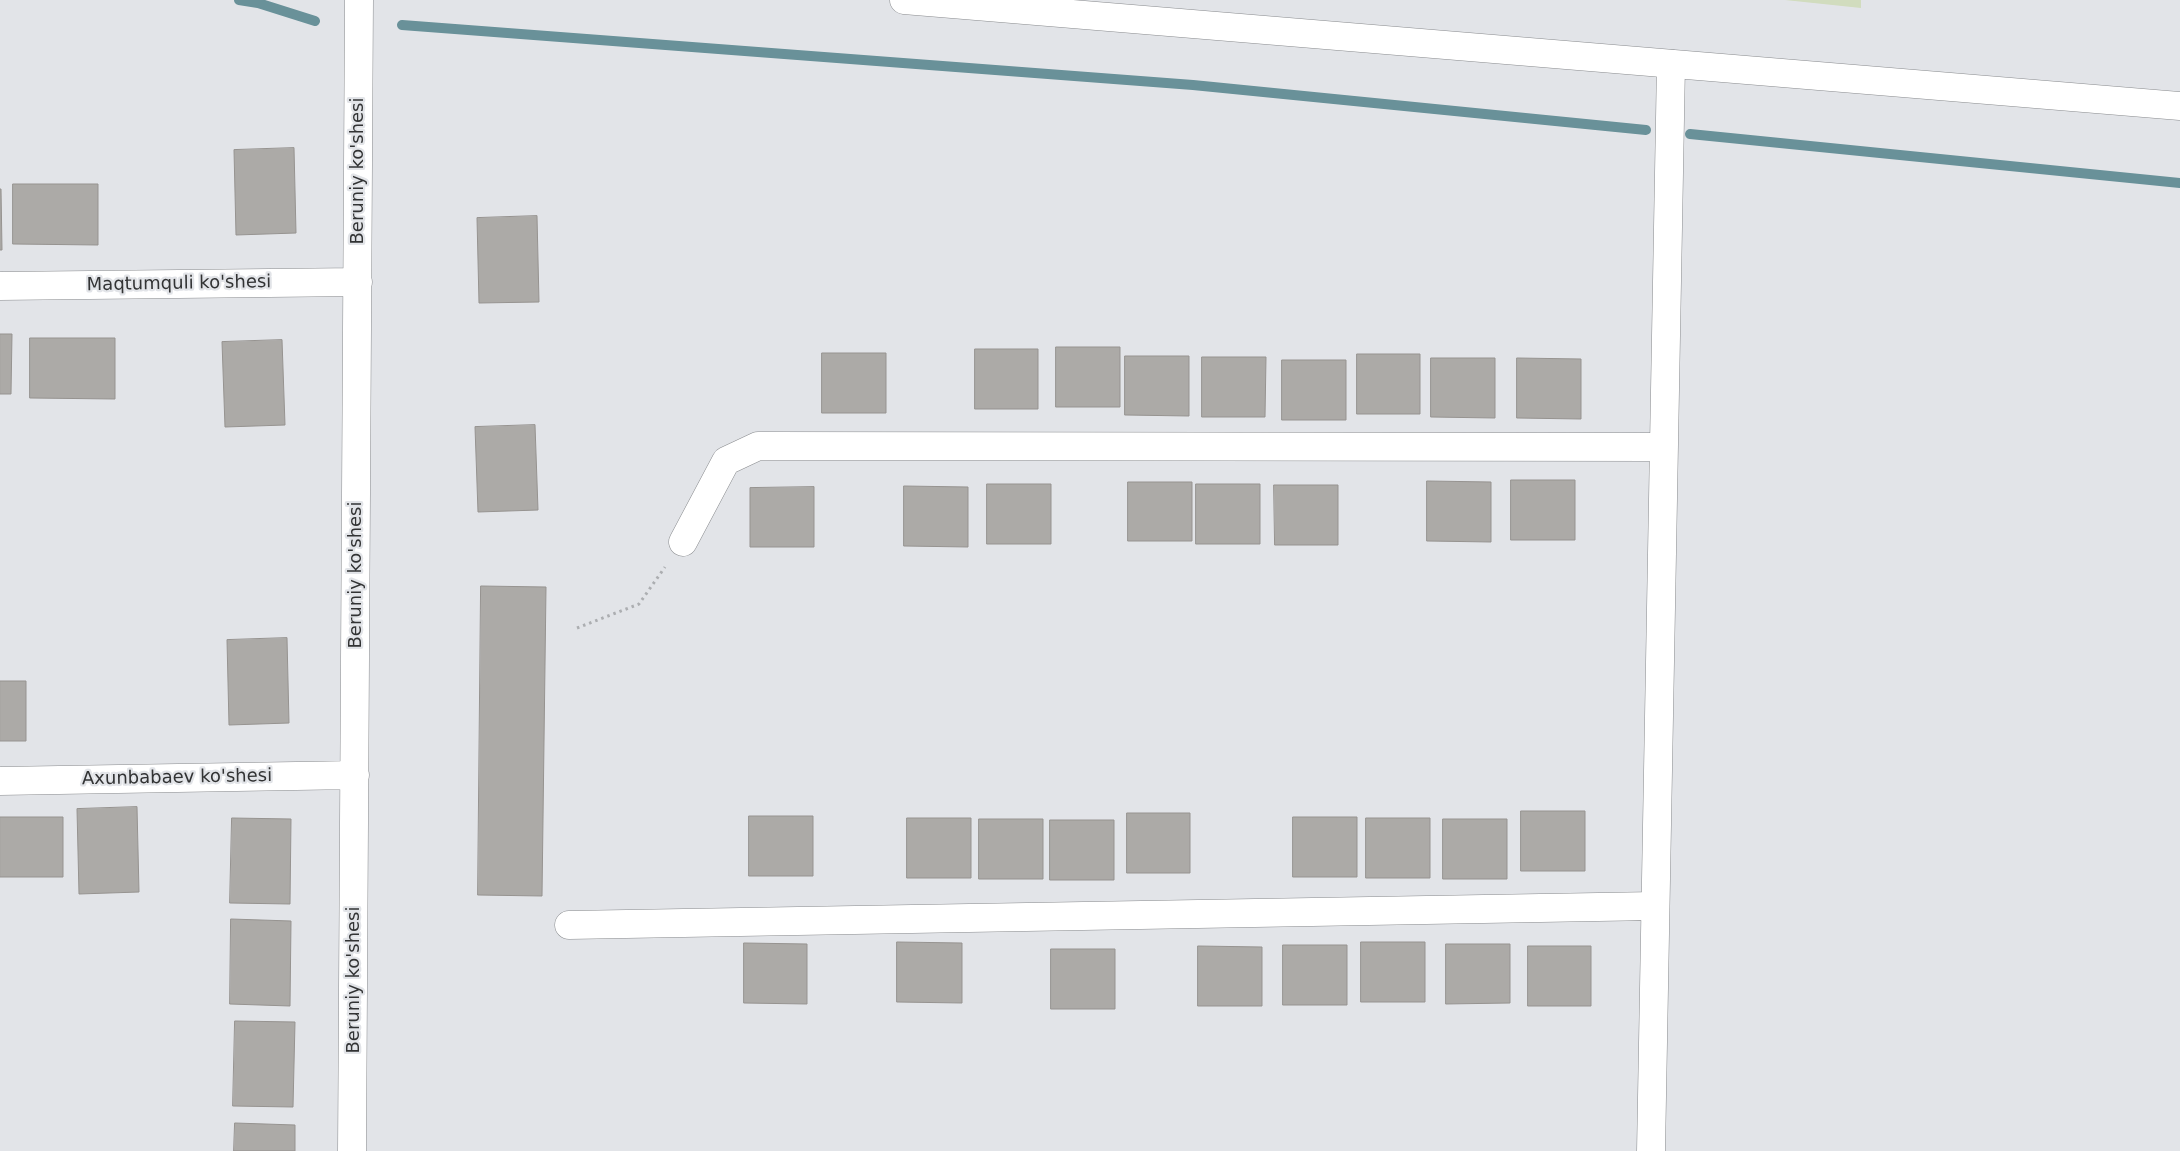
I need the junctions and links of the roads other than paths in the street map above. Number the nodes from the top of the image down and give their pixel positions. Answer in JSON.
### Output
{"nodes":[{"id":1,"x":359,"y":0,"type":"edge"},
{"id":2,"x":904,"y":0,"type":"edge"},
{"id":3,"x":1671,"y":64,"type":"junction"},
{"id":4,"x":2180,"y":106,"type":"edge"},
{"id":5,"x":358,"y":282,"type":"junction"},
{"id":6,"x":0,"y":286,"type":"edge"},
{"id":7,"x":1664,"y":447,"type":"junction"},
{"id":8,"x":683,"y":542,"type":"road end"},
{"id":9,"x":355,"y":776,"type":"junction"},
{"id":10,"x":0,"y":781,"type":"edge"},
{"id":11,"x":1656,"y":906,"type":"junction"},
{"id":12,"x":569,"y":925,"type":"dead end"},
{"id":13,"x":352,"y":1151,"type":"edge"},
{"id":14,"x":1651,"y":1151,"type":"edge"}],
"edges":[{"from":1,"to":5,"type":"street","name":"Beruniy ko'shesi"},
{"from":2,"to":3,"type":"street"},
{"from":3,"to":4,"type":"street"},
{"from":3,"to":7,"type":"street"},
{"from":5,"to":6,"type":"street","name":"Maqtumquli ko'shesi"},
{"from":5,"to":9,"type":"street","name":"Beruniy ko'shesi"},
{"from":7,"to":8,"type":"street"},
{"from":7,"to":11,"type":"street"},
{"from":9,"to":10,"type":"street","name":"Axunbabaev ko'shesi"},
{"from":9,"to":13,"type":"street","name":"Beruniy ko'shesi"},
{"from":11,"to":12,"type":"street"},
{"from":11,"to":14,"type":"street"}]}
